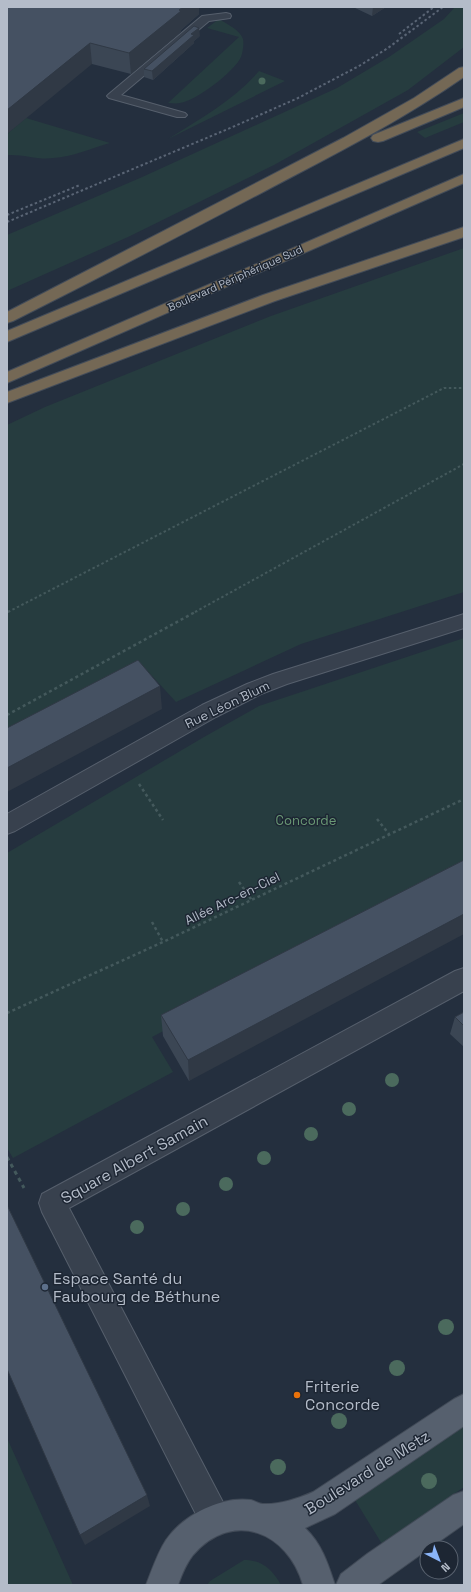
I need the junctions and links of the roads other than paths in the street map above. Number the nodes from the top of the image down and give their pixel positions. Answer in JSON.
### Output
{"nodes":[{"id":1,"x":226,"y":16,"type":"dead end"},
{"id":2,"x":464,"y":71,"type":"edge"},
{"id":3,"x":464,"y":102,"type":"edge"},
{"id":4,"x":181,"y":115,"type":"dead end"},
{"id":5,"x":464,"y":143,"type":"edge"},
{"id":6,"x":464,"y":178,"type":"edge"},
{"id":7,"x":464,"y":232,"type":"edge"},
{"id":8,"x":126,"y":258,"type":"junction"},
{"id":9,"x":7,"y":318,"type":"edge"},
{"id":10,"x":7,"y":337,"type":"edge"},
{"id":11,"x":7,"y":378,"type":"edge"},
{"id":12,"x":7,"y":398,"type":"edge"},
{"id":13,"x":464,"y":621,"type":"edge"},
{"id":14,"x":7,"y":825,"type":"edge"},
{"id":15,"x":464,"y":979,"type":"edge"},
{"id":16,"x":464,"y":1409,"type":"edge"},
{"id":17,"x":464,"y":1506,"type":"edge"},
{"id":18,"x":215,"y":1519,"type":"junction"},
{"id":19,"x":264,"y":1519,"type":"junction"},
{"id":20,"x":163,"y":1584,"type":"edge"},
{"id":21,"x":320,"y":1585,"type":"edge"},
{"id":22,"x":352,"y":1585,"type":"edge"}],
"edges":[{"from":1,"to":4,"type":"lane"},
{"from":2,"to":8,"type":"highway"},
{"from":3,"to":8,"type":"highway"},
{"from":5,"to":10,"type":"highway"},
{"from":6,"to":11,"type":"highway","name":"Boulevard Périphérique Sud"},
{"from":7,"to":12,"type":"highway"},
{"from":8,"to":9,"type":"highway"},
{"from":13,"to":14,"type":"street","name":"Rue Léon Blum"},
{"from":15,"to":18,"type":"street","name":"Square Albert Samain"},
{"from":16,"to":19,"type":"main road","name":"Boulevard de Metz"},
{"from":17,"to":22,"type":"main road"},
{"from":18,"to":19,"type":"main road","name":"Boulevard de Metz"},
{"from":18,"to":20,"type":"main road","name":"Boulevard de Metz"},
{"from":19,"to":21,"type":"main road","name":"Boulevard de Metz"}]}
